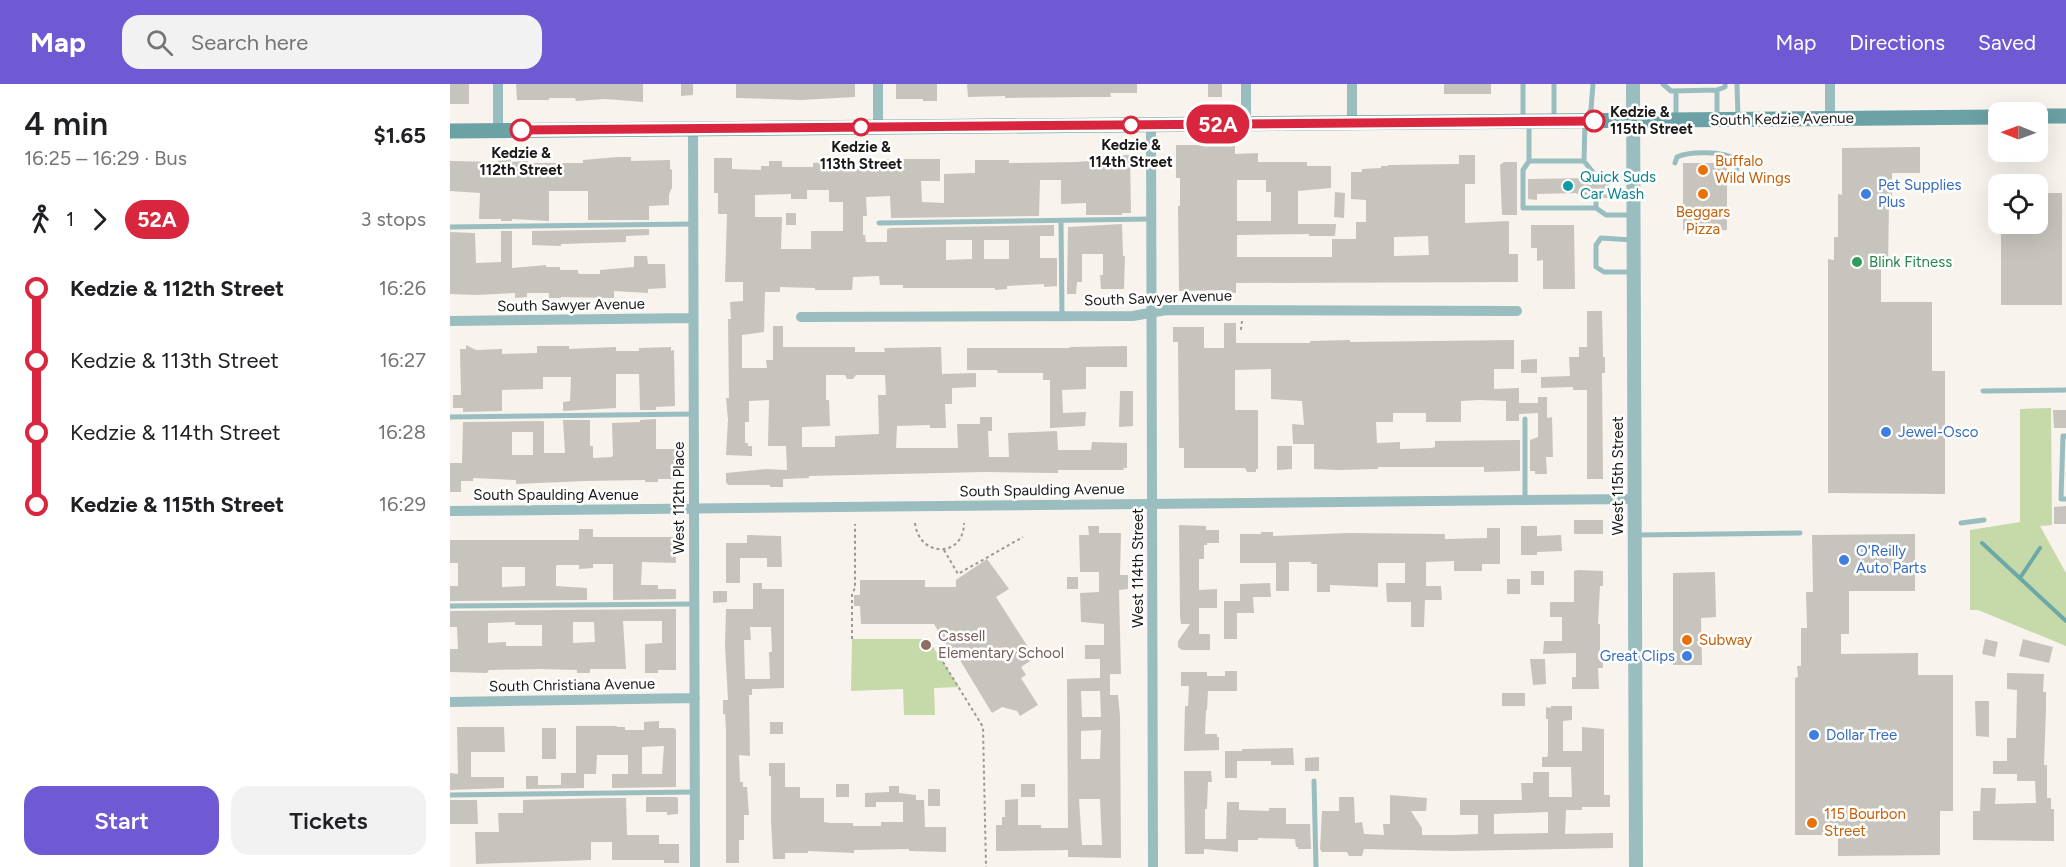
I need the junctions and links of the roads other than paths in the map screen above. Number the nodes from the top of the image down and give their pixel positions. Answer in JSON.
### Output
{"nodes":[{"id":1,"x":498,"y":84,"type":"edge"},
{"id":2,"x":878,"y":84,"type":"edge"},
{"id":3,"x":1246,"y":84,"type":"edge"},
{"id":4,"x":1352,"y":84,"type":"edge"},
{"id":5,"x":1522,"y":84,"type":"edge"},
{"id":6,"x":1554,"y":84,"type":"edge"},
{"id":7,"x":1593,"y":84,"type":"edge"},
{"id":8,"x":1633,"y":84,"type":"edge"},
{"id":9,"x":1663,"y":84,"type":"edge"},
{"id":10,"x":1725,"y":84,"type":"edge"},
{"id":11,"x":1737,"y":84,"type":"edge"},
{"id":12,"x":1830,"y":84,"type":"edge"},
{"id":13,"x":1717,"y":90,"type":"junction"},
{"id":14,"x":1676,"y":91,"type":"junction"},
{"id":15,"x":2048,"y":116,"type":"edge"},
{"id":16,"x":2066,"y":116,"type":"edge"},
{"id":17,"x":1988,"y":117,"type":"edge"},
{"id":18,"x":1830,"y":118,"type":"junction"},
{"id":19,"x":1738,"y":119,"type":"junction"},
{"id":20,"x":1676,"y":120,"type":"junction"},
{"id":21,"x":1717,"y":120,"type":"junction"},
{"id":22,"x":1554,"y":121,"type":"junction"},
{"id":23,"x":1585,"y":121,"type":"junction"},
{"id":24,"x":1633,"y":121,"type":"junction"},
{"id":25,"x":1526,"y":122,"type":"junction"},
{"id":26,"x":1352,"y":123,"type":"junction"},
{"id":27,"x":1246,"y":124,"type":"junction"},
{"id":28,"x":1152,"y":125,"type":"junction"},
{"id":29,"x":878,"y":127,"type":"junction"},
{"id":30,"x":693,"y":129,"type":"junction"},
{"id":31,"x":498,"y":130,"type":"junction"},
{"id":32,"x":450,"y":131,"type":"edge"},
{"id":33,"x":1529,"y":161,"type":"junction"},
{"id":34,"x":1584,"y":161,"type":"junction"},
{"id":35,"x":1676,"y":163,"type":"dead end"},
{"id":36,"x":1737,"y":169,"type":"dead end"},
{"id":37,"x":1595,"y":176,"type":"dead end"},
{"id":38,"x":1596,"y":198,"type":"dead end"},
{"id":39,"x":1596,"y":208,"type":"junction"},
{"id":40,"x":1634,"y":215,"type":"junction"},
{"id":41,"x":1151,"y":219,"type":"junction"},
{"id":42,"x":1061,"y":220,"type":"junction"},
{"id":43,"x":879,"y":223,"type":"dead end"},
{"id":44,"x":693,"y":224,"type":"junction"},
{"id":45,"x":450,"y":227,"type":"edge"},
{"id":46,"x":1634,"y":240,"type":"junction"},
{"id":47,"x":1634,"y":273,"type":"junction"},
{"id":48,"x":1517,"y":310,"type":"dead end"},
{"id":49,"x":1151,"y":313,"type":"junction"},
{"id":50,"x":1062,"y":315,"type":"junction"},
{"id":51,"x":801,"y":317,"type":"dead end"},
{"id":52,"x":693,"y":318,"type":"junction"},
{"id":53,"x":450,"y":321,"type":"edge"},
{"id":54,"x":2066,"y":390,"type":"edge"},
{"id":55,"x":1983,"y":391,"type":"dead end"},
{"id":56,"x":694,"y":414,"type":"junction"},
{"id":57,"x":450,"y":417,"type":"edge"},
{"id":58,"x":1525,"y":419,"type":"dead end"},
{"id":59,"x":2066,"y":436,"type":"edge"},
{"id":60,"x":2064,"y":466,"type":"edge"},
{"id":61,"x":1634,"y":498,"type":"junction"},
{"id":62,"x":1525,"y":500,"type":"junction"},
{"id":63,"x":2066,"y":500,"type":"edge"},
{"id":64,"x":1153,"y":503,"type":"junction"},
{"id":65,"x":694,"y":510,"type":"junction"},
{"id":66,"x":450,"y":511,"type":"edge"},
{"id":67,"x":1984,"y":520,"type":"dead end"},
{"id":68,"x":1961,"y":523,"type":"dead end"},
{"id":69,"x":1800,"y":533,"type":"dead end"},
{"id":70,"x":1635,"y":535,"type":"junction"},
{"id":71,"x":695,"y":604,"type":"junction"},
{"id":72,"x":450,"y":606,"type":"edge"},
{"id":73,"x":695,"y":698,"type":"junction"},
{"id":74,"x":450,"y":702,"type":"edge"},
{"id":75,"x":1314,"y":781,"type":"dead end"},
{"id":76,"x":695,"y":792,"type":"junction"},
{"id":77,"x":450,"y":795,"type":"edge"},
{"id":78,"x":695,"y":867,"type":"edge"},
{"id":79,"x":1154,"y":867,"type":"edge"},
{"id":80,"x":1316,"y":867,"type":"edge"},
{"id":81,"x":1636,"y":867,"type":"edge"}],
"edges":[{"from":1,"to":31,"type":"street"},
{"from":2,"to":29,"type":"street"},
{"from":3,"to":27,"type":"street"},
{"from":4,"to":26,"type":"street"},
{"from":5,"to":25,"type":"lane"},
{"from":6,"to":22,"type":"lane"},
{"from":7,"to":23,"type":"lane"},
{"from":8,"to":24,"type":"street","name":"West 115th Street"},
{"from":9,"to":14,"type":"lane"},
{"from":10,"to":13,"type":"lane"},
{"from":11,"to":19,"type":"lane"},
{"from":12,"to":18,"type":"street"},
{"from":13,"to":14,"type":"lane"},
{"from":13,"to":21,"type":"lane"},
{"from":14,"to":20,"type":"lane"},
{"from":15,"to":16,"type":"main road"},
{"from":17,"to":18,"type":"main road","name":"South Kedzie Avenue"},
{"from":18,"to":19,"type":"main road","name":"South Kedzie Avenue"},
{"from":19,"to":21,"type":"main road","name":"South Kedzie Avenue"},
{"from":20,"to":21,"type":"main road","name":"South Kedzie Avenue"},
{"from":20,"to":24,"type":"main road","name":"South Kedzie Avenue"},
{"from":22,"to":23,"type":"main road","name":"South Kedzie Avenue"},
{"from":22,"to":25,"type":"main road","name":"South Kedzie Avenue"},
{"from":23,"to":24,"type":"main road","name":"South Kedzie Avenue"},
{"from":23,"to":34,"type":"lane"},
{"from":24,"to":40,"type":"street","name":"West 115th Street"},
{"from":25,"to":26,"type":"main road","name":"South Kedzie Avenue"},
{"from":25,"to":33,"type":"lane"},
{"from":26,"to":27,"type":"main road","name":"South Kedzie Avenue"},
{"from":27,"to":28,"type":"main road","name":"South Kedzie Avenue"},
{"from":28,"to":29,"type":"main road","name":"South Kedzie Avenue"},
{"from":28,"to":41,"type":"street","name":"West 114th Street"},
{"from":29,"to":30,"type":"main road","name":"South Kedzie Avenue"},
{"from":30,"to":31,"type":"main road","name":"South Kedzie Avenue"},
{"from":30,"to":44,"type":"street","name":"West 112th Place"},
{"from":31,"to":32,"type":"main road","name":"South Kedzie Avenue"},
{"from":33,"to":34,"type":"lane"},
{"from":33,"to":39,"type":"lane"},
{"from":34,"to":37,"type":"lane"},
{"from":35,"to":36,"type":"lane"},
{"from":38,"to":39,"type":"lane"},
{"from":39,"to":40,"type":"lane"},
{"from":40,"to":46,"type":"street","name":"West 115th Street"},
{"from":41,"to":42,"type":"lane"},
{"from":41,"to":49,"type":"street","name":"West 114th Street"},
{"from":42,"to":43,"type":"lane"},
{"from":42,"to":50,"type":"lane"},
{"from":44,"to":45,"type":"lane"},
{"from":44,"to":52,"type":"street","name":"West 112th Place"},
{"from":46,"to":47,"type":"street","name":"West 115th Street"},
{"from":46,"to":47,"type":"lane"},
{"from":47,"to":61,"type":"street","name":"West 115th Street"},
{"from":48,"to":49,"type":"street","name":"South Sawyer Avenue"},
{"from":49,"to":50,"type":"street","name":"South Sawyer Avenue"},
{"from":49,"to":64,"type":"street","name":"West 114th Street"},
{"from":50,"to":51,"type":"street","name":"South Sawyer Avenue"},
{"from":52,"to":53,"type":"street","name":"South Sawyer Avenue"},
{"from":52,"to":56,"type":"street","name":"West 112th Place"},
{"from":54,"to":55,"type":"lane"},
{"from":56,"to":57,"type":"lane"},
{"from":56,"to":65,"type":"street","name":"West 112th Place"},
{"from":58,"to":62,"type":"lane"},
{"from":59,"to":60,"type":"lane"},
{"from":60,"to":63,"type":"lane"},
{"from":61,"to":62,"type":"street","name":"South Spaulding Avenue"},
{"from":61,"to":70,"type":"street","name":"West 115th Street"},
{"from":62,"to":64,"type":"street","name":"South Spaulding Avenue"},
{"from":64,"to":65,"type":"street","name":"South Spaulding Avenue"},
{"from":64,"to":79,"type":"street","name":"West 114th Street"},
{"from":65,"to":66,"type":"street","name":"South Spaulding Avenue"},
{"from":65,"to":71,"type":"street","name":"West 112th Place"},
{"from":67,"to":68,"type":"lane"},
{"from":69,"to":70,"type":"lane"},
{"from":70,"to":81,"type":"street","name":"West 115th Street"},
{"from":71,"to":72,"type":"lane"},
{"from":71,"to":73,"type":"street","name":"West 112th Place"},
{"from":73,"to":74,"type":"street","name":"South Christiana Avenue"},
{"from":73,"to":76,"type":"street","name":"West 112th Place"},
{"from":75,"to":80,"type":"lane"},
{"from":76,"to":77,"type":"lane"},
{"from":76,"to":78,"type":"street","name":"West 112th Place"}]}
